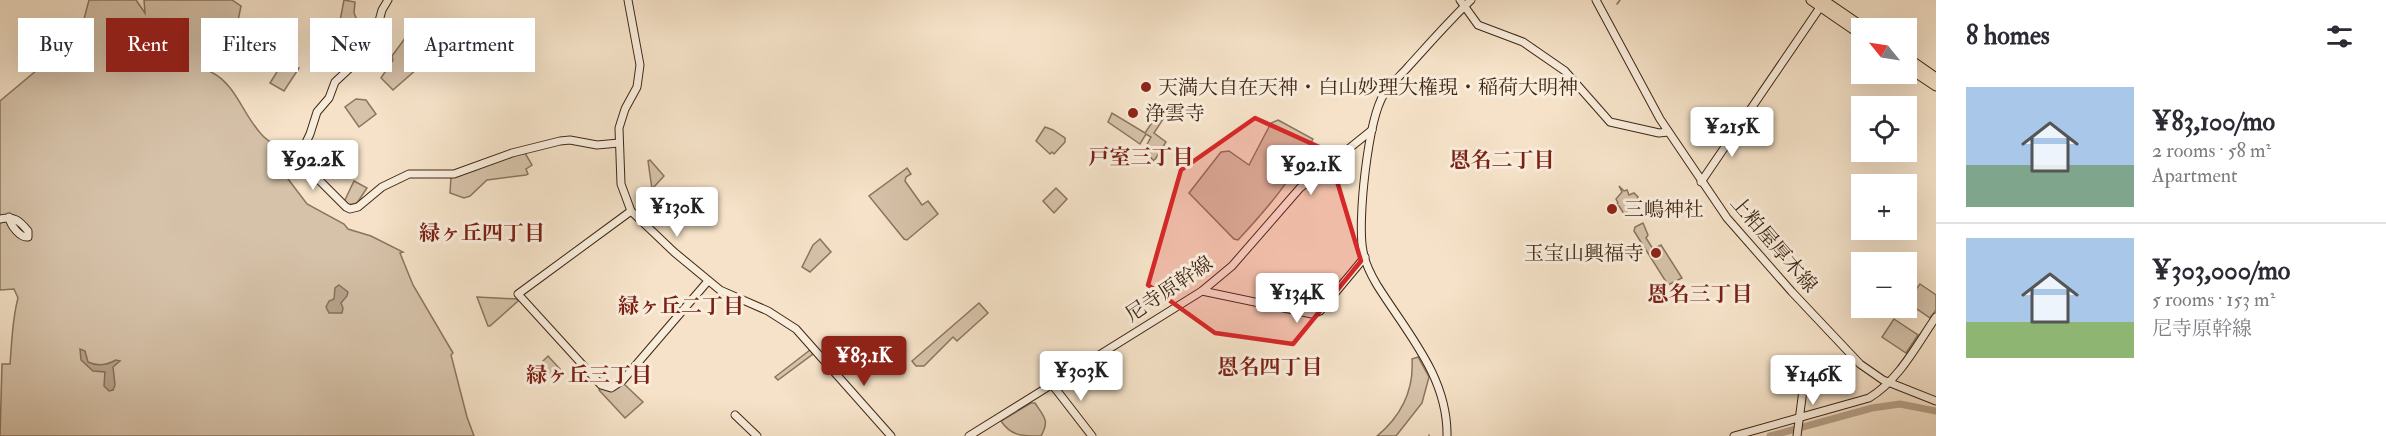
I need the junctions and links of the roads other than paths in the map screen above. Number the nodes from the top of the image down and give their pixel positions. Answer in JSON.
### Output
{"nodes":[{"id":1,"x":388,"y":0,"type":"edge"},
{"id":2,"x":628,"y":0,"type":"edge"},
{"id":3,"x":1471,"y":0,"type":"edge"},
{"id":4,"x":1596,"y":0,"type":"edge"},
{"id":5,"x":1811,"y":0,"type":"edge"},
{"id":6,"x":1823,"y":2,"type":"edge"},
{"id":7,"x":1462,"y":3,"type":"edge"},
{"id":8,"x":1851,"y":20,"type":"edge"},
{"id":9,"x":1851,"y":26,"type":"edge"},
{"id":10,"x":1917,"y":65,"type":"edge"},
{"id":11,"x":1917,"y":73,"type":"edge"},
{"id":12,"x":1936,"y":78,"type":"edge"},
{"id":13,"x":1936,"y":86,"type":"edge"},
{"id":14,"x":1372,"y":130,"type":"junction"},
{"id":15,"x":1668,"y":132,"type":"junction"},
{"id":16,"x":619,"y":143,"type":"junction"},
{"id":17,"x":1701,"y":182,"type":"junction"},
{"id":18,"x":631,"y":212,"type":"junction"},
{"id":19,"x":9,"y":217,"type":"dead end"},
{"id":20,"x":0,"y":219,"type":"edge"},
{"id":21,"x":1365,"y":257,"type":"junction"},
{"id":22,"x":708,"y":281,"type":"junction"},
{"id":23,"x":1202,"y":291,"type":"junction"},
{"id":24,"x":1936,"y":317,"type":"edge"},
{"id":25,"x":1052,"y":383,"type":"junction"},
{"id":26,"x":1889,"y":383,"type":"junction"},
{"id":27,"x":1803,"y":390,"type":"dead end"},
{"id":28,"x":1936,"y":401,"type":"edge"},
{"id":29,"x":735,"y":415,"type":"dead end"},
{"id":30,"x":1798,"y":421,"type":"junction"},
{"id":31,"x":1797,"y":434,"type":"edge"},
{"id":32,"x":757,"y":436,"type":"edge"},
{"id":33,"x":891,"y":436,"type":"edge"},
{"id":34,"x":969,"y":436,"type":"edge"},
{"id":35,"x":1092,"y":436,"type":"edge"},
{"id":36,"x":1447,"y":436,"type":"edge"},
{"id":37,"x":1734,"y":436,"type":"edge"}],
"edges":[{"from":1,"to":16,"type":"street"},
{"from":2,"to":16,"type":"street"},
{"from":3,"to":7,"type":"street"},
{"from":4,"to":15,"type":"street","name":"上粕屋厚木線"},
{"from":5,"to":6,"type":"highway"},
{"from":6,"to":8,"type":"highway"},
{"from":6,"to":9,"type":"highway"},
{"from":6,"to":17,"type":"street"},
{"from":7,"to":14,"type":"street"},
{"from":7,"to":15,"type":"street"},
{"from":10,"to":12,"type":"highway"},
{"from":11,"to":13,"type":"highway"},
{"from":14,"to":21,"type":"street"},
{"from":14,"to":23,"type":"street","name":"尼寺原幹線"},
{"from":15,"to":17,"type":"street","name":"上粕屋厚木線"},
{"from":16,"to":18,"type":"street"},
{"from":17,"to":26,"type":"street","name":"上粕屋厚木線"},
{"from":18,"to":22,"type":"street"},
{"from":18,"to":22,"type":"street"},
{"from":19,"to":20,"type":"street"},
{"from":21,"to":23,"type":"street"},
{"from":21,"to":36,"type":"street"},
{"from":22,"to":33,"type":"street"},
{"from":23,"to":25,"type":"street","name":"尼寺原幹線"},
{"from":24,"to":26,"type":"street"},
{"from":25,"to":34,"type":"street","name":"尼寺原幹線"},
{"from":25,"to":35,"type":"street"},
{"from":26,"to":28,"type":"street","name":"上粕屋厚木線"},
{"from":26,"to":30,"type":"street"},
{"from":27,"to":30,"type":"street"},
{"from":29,"to":32,"type":"street"},
{"from":30,"to":31,"type":"street"},
{"from":30,"to":37,"type":"street"}]}
